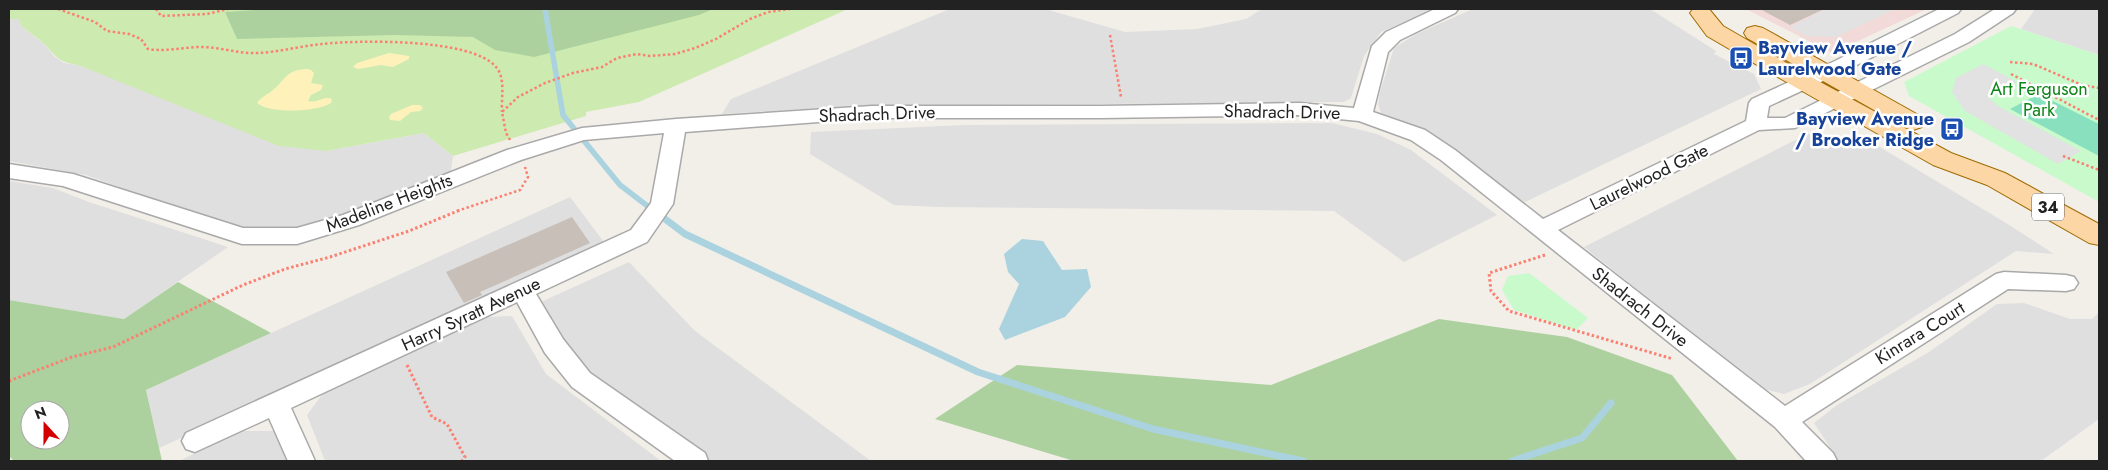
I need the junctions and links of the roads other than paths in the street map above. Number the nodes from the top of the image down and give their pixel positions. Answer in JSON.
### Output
{"nodes":[{"id":1,"x":1449,"y":9,"type":"edge"},
{"id":2,"x":1952,"y":9,"type":"edge"},
{"id":3,"x":2007,"y":9,"type":"edge"},
{"id":4,"x":1697,"y":11,"type":"edge"},
{"id":5,"x":1928,"y":22,"type":"junction"},
{"id":6,"x":1962,"y":38,"type":"junction"},
{"id":7,"x":1826,"y":72,"type":"junction"},
{"id":8,"x":1803,"y":82,"type":"junction"},
{"id":9,"x":1846,"y":95,"type":"junction"},
{"id":10,"x":1362,"y":115,"type":"junction"},
{"id":11,"x":772,"y":119,"type":"joint"},
{"id":12,"x":1756,"y":124,"type":"junction"},
{"id":13,"x":676,"y":126,"type":"junction"},
{"id":14,"x":9,"y":171,"type":"edge"},
{"id":15,"x":1541,"y":229,"type":"junction"},
{"id":16,"x":2099,"y":236,"type":"edge"},
{"id":17,"x":2066,"y":283,"type":"dead end"},
{"id":18,"x":522,"y":290,"type":"junction"},
{"id":19,"x":276,"y":404,"type":"junction"},
{"id":20,"x":1784,"y":420,"type":"junction"},
{"id":21,"x":195,"y":441,"type":"dead end"},
{"id":22,"x":301,"y":461,"type":"edge"},
{"id":23,"x":695,"y":461,"type":"edge"},
{"id":24,"x":1823,"y":461,"type":"edge"}],
"edges":[{"from":1,"to":10,"type":"street"},
{"from":2,"to":5,"type":"street"},
{"from":3,"to":6,"type":"street","name":"Laurelwood Gate"},
{"from":4,"to":7,"type":"main road","number":"34"},
{"from":4,"to":8,"type":"main road","number":"34"},
{"from":5,"to":6,"type":"street"},
{"from":5,"to":7,"type":"street"},
{"from":6,"to":9,"type":"street","name":"Laurelwood Gate"},
{"from":7,"to":8,"type":"street"},
{"from":7,"to":9,"type":"main road","number":"34"},
{"from":8,"to":9,"type":"main road","number":"34"},
{"from":8,"to":12,"type":"street"},
{"from":9,"to":12,"type":"street","name":"Laurelwood Gate"},
{"from":9,"to":16,"type":"main road","number":"34"},
{"from":10,"to":11,"type":"street","name":"Shadrach Drive"},
{"from":10,"to":15,"type":"street","name":"Shadrach Drive"},
{"from":11,"to":13,"type":"street","name":"Madeline Heights"},
{"from":12,"to":15,"type":"street","name":"Laurelwood Gate"},
{"from":13,"to":14,"type":"street","name":"Madeline Heights"},
{"from":13,"to":18,"type":"street","name":"Harry Syratt Avenue"},
{"from":15,"to":20,"type":"street","name":"Shadrach Drive"},
{"from":17,"to":20,"type":"street","name":"Kinrara Court"},
{"from":18,"to":19,"type":"street","name":"Harry Syratt Avenue"},
{"from":18,"to":23,"type":"street"},
{"from":19,"to":21,"type":"street","name":"Harry Syratt Avenue"},
{"from":19,"to":22,"type":"street"},
{"from":20,"to":24,"type":"street","name":"Shadrach Drive"}]}
